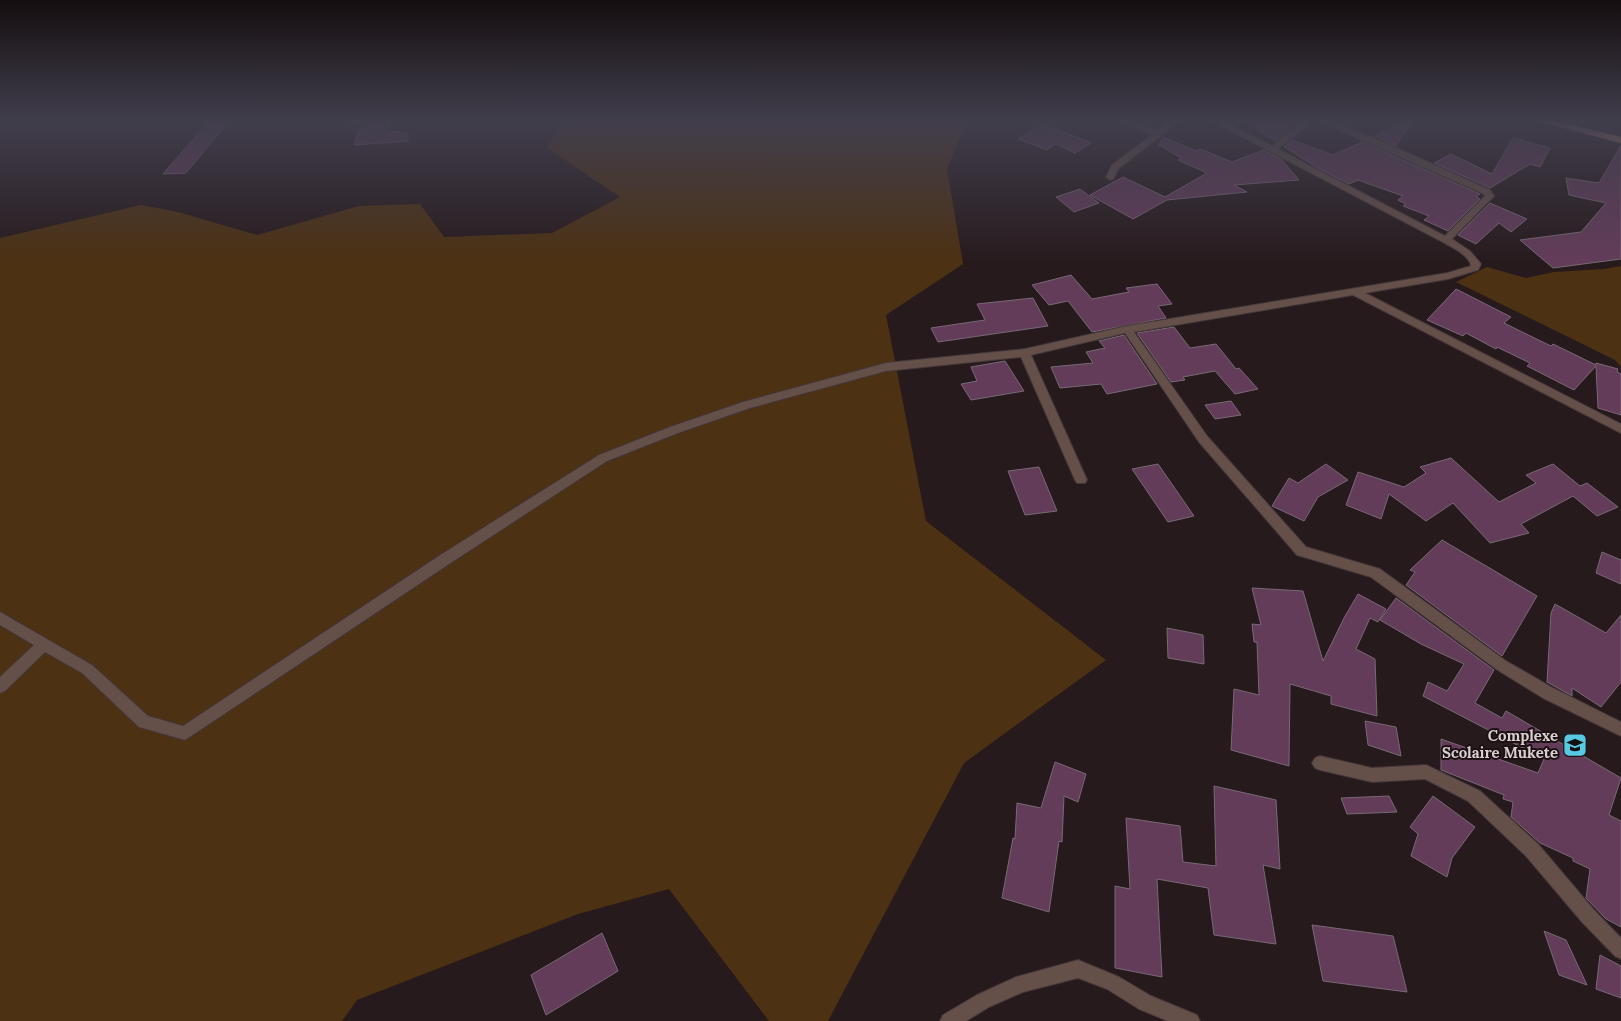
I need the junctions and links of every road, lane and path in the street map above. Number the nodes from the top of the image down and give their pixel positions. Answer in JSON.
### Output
{"nodes":[{"id":1,"x":1115,"y":168,"type":"edge"},
{"id":2,"x":1309,"y":168,"type":"edge"},
{"id":3,"x":1433,"y":168,"type":"edge"},
{"id":4,"x":1110,"y":177,"type":"dead end"},
{"id":5,"x":1446,"y":240,"type":"junction"},
{"id":6,"x":1353,"y":291,"type":"junction"},
{"id":7,"x":1127,"y":330,"type":"junction"},
{"id":8,"x":1025,"y":353,"type":"junction"},
{"id":9,"x":1621,"y":429,"type":"edge"},
{"id":10,"x":1081,"y":480,"type":"dead end"},
{"id":11,"x":0,"y":618,"type":"edge"},
{"id":12,"x":44,"y":644,"type":"junction"},
{"id":13,"x":0,"y":686,"type":"edge"},
{"id":14,"x":1621,"y":728,"type":"edge"},
{"id":15,"x":1320,"y":763,"type":"dead end"},
{"id":16,"x":1621,"y":950,"type":"edge"},
{"id":17,"x":949,"y":1021,"type":"edge"},
{"id":18,"x":1191,"y":1021,"type":"edge"}],
"edges":[{"from":1,"to":4,"type":"street"},
{"from":2,"to":5,"type":"street"},
{"from":3,"to":5,"type":"street"},
{"from":5,"to":6,"type":"street"},
{"from":6,"to":7,"type":"street"},
{"from":6,"to":9,"type":"street"},
{"from":7,"to":8,"type":"street"},
{"from":7,"to":14,"type":"street"},
{"from":8,"to":10,"type":"street"},
{"from":8,"to":12,"type":"street"},
{"from":11,"to":12,"type":"street"},
{"from":12,"to":13,"type":"street"},
{"from":15,"to":16,"type":"street"},
{"from":17,"to":18,"type":"street"}]}
